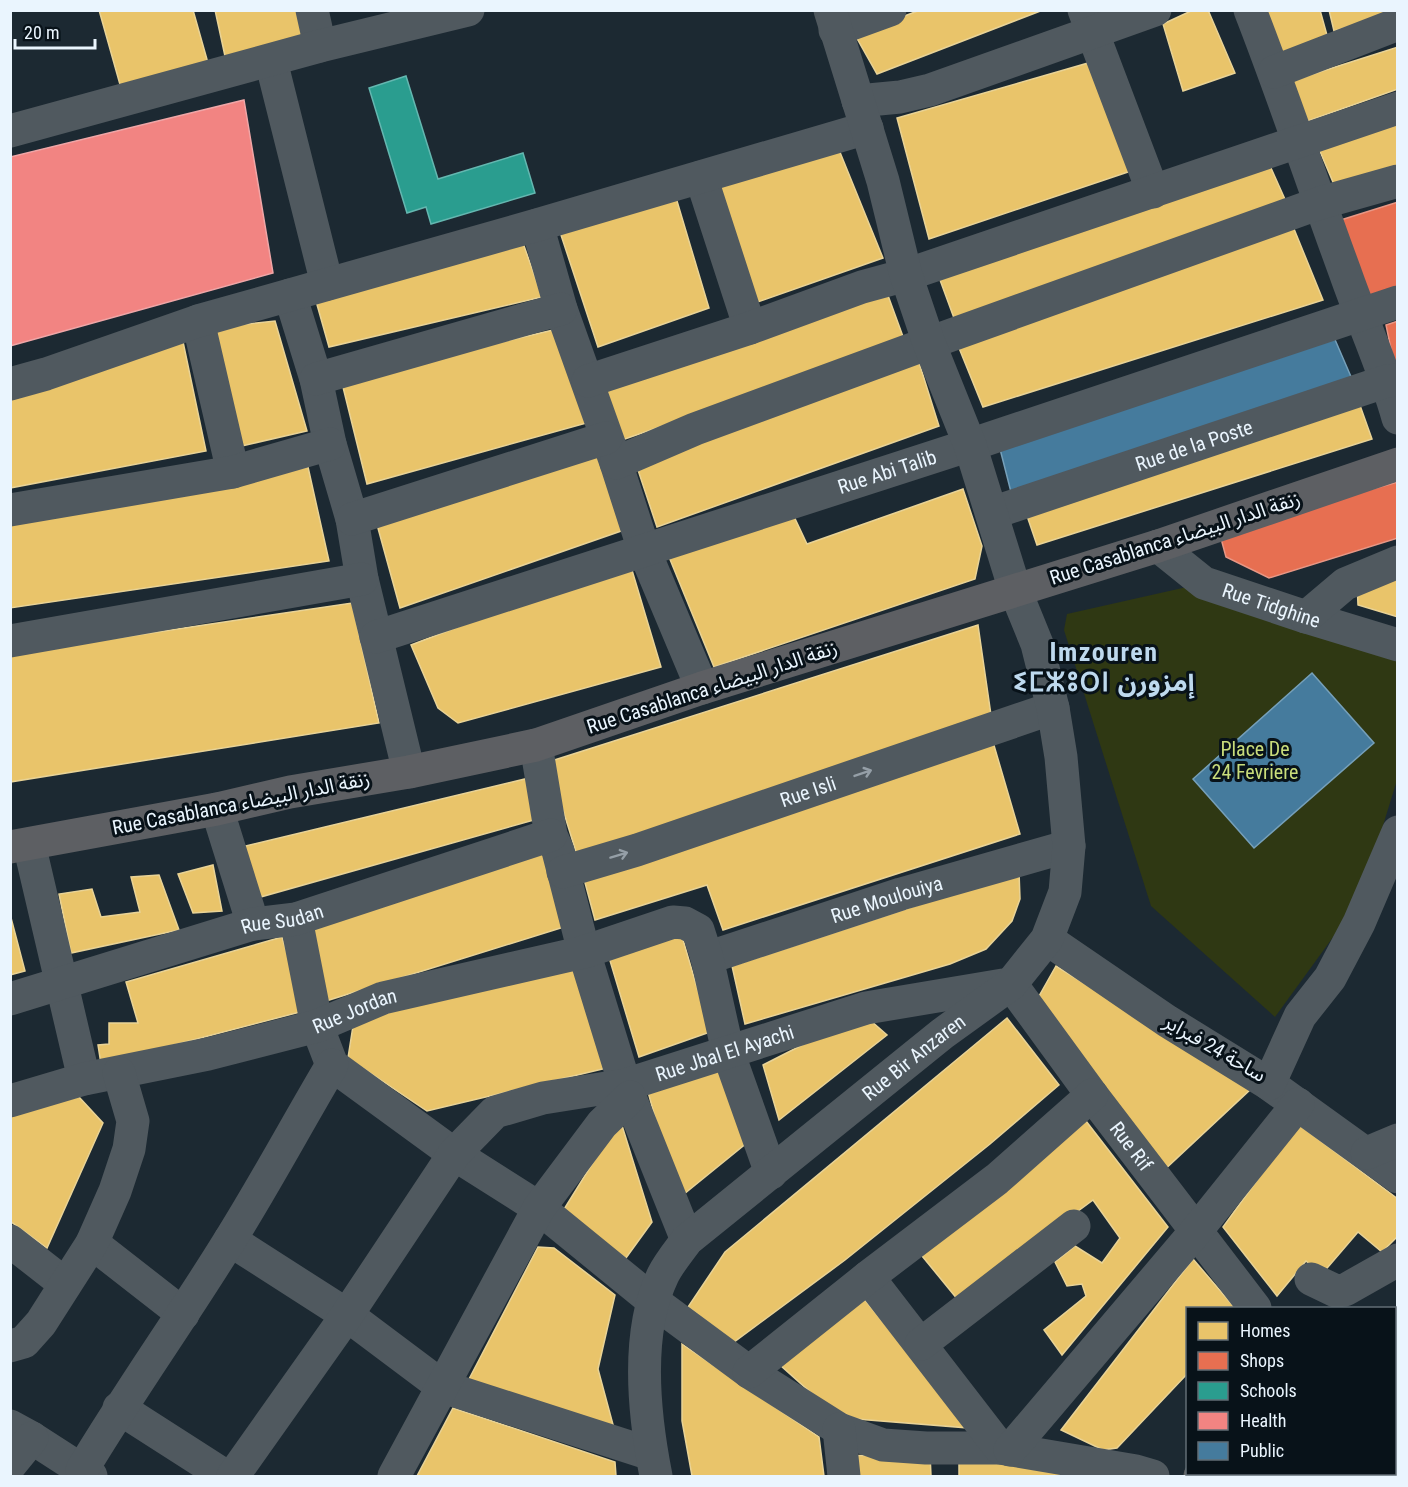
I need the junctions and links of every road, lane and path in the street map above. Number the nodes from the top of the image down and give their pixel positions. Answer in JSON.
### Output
{"nodes":[{"id":1,"x":312,"y":10,"type":"edge"},
{"id":2,"x":468,"y":10,"type":"edge"},
{"id":3,"x":890,"y":10,"type":"edge"},
{"id":4,"x":1155,"y":10,"type":"edge"},
{"id":5,"x":1250,"y":10,"type":"edge"},
{"id":6,"x":832,"y":20,"type":"edge"},
{"id":7,"x":1088,"y":22,"type":"edge"},
{"id":8,"x":1398,"y":24,"type":"edge"},
{"id":9,"x":320,"y":46,"type":"junction"},
{"id":10,"x":270,"y":61,"type":"junction"},
{"id":11,"x":1274,"y":72,"type":"junction"},
{"id":12,"x":1398,"y":108,"type":"edge"},
{"id":13,"x":862,"y":114,"type":"junction"},
{"id":14,"x":10,"y":131,"type":"edge"},
{"id":15,"x":1298,"y":142,"type":"junction"},
{"id":16,"x":700,"y":177,"type":"junction"},
{"id":17,"x":1398,"y":181,"type":"edge"},
{"id":18,"x":1153,"y":192,"type":"junction"},
{"id":19,"x":1320,"y":203,"type":"junction"},
{"id":20,"x":537,"y":225,"type":"junction"},
{"id":21,"x":906,"y":275,"type":"junction"},
{"id":22,"x":327,"y":284,"type":"junction"},
{"id":23,"x":290,"y":295,"type":"junction"},
{"id":24,"x":1398,"y":302,"type":"edge"},
{"id":25,"x":561,"y":309,"type":"junction"},
{"id":26,"x":1360,"y":315,"type":"junction"},
{"id":27,"x":198,"y":321,"type":"junction"},
{"id":28,"x":750,"y":328,"type":"junction"},
{"id":29,"x":929,"y":343,"type":"junction"},
{"id":30,"x":316,"y":379,"type":"junction"},
{"id":31,"x":1392,"y":380,"type":"edge"},
{"id":32,"x":588,"y":381,"type":"junction"},
{"id":33,"x":10,"y":384,"type":"edge"},
{"id":34,"x":1398,"y":418,"type":"edge"},
{"id":35,"x":330,"y":444,"type":"junction"},
{"id":36,"x":970,"y":445,"type":"junction"},
{"id":37,"x":611,"y":451,"type":"junction"},
{"id":38,"x":1398,"y":464,"type":"edge"},
{"id":39,"x":233,"y":472,"type":"junction"},
{"id":40,"x":10,"y":510,"type":"edge"},
{"id":41,"x":992,"y":513,"type":"junction"},
{"id":42,"x":352,"y":519,"type":"junction"},
{"id":43,"x":1158,"y":546,"type":"junction"},
{"id":44,"x":644,"y":550,"type":"junction"},
{"id":45,"x":1398,"y":562,"type":"edge"},
{"id":46,"x":362,"y":579,"type":"junction"},
{"id":47,"x":1015,"y":591,"type":"junction"},
{"id":48,"x":1305,"y":618,"type":"junction"},
{"id":49,"x":376,"y":637,"type":"junction"},
{"id":50,"x":10,"y":641,"type":"edge"},
{"id":51,"x":1398,"y":645,"type":"edge"},
{"id":52,"x":702,"y":688,"type":"junction"},
{"id":53,"x":1053,"y":708,"type":"junction"},
{"id":54,"x":536,"y":745,"type":"junction"},
{"id":55,"x":409,"y":772,"type":"junction"},
{"id":56,"x":217,"y":809,"type":"junction"},
{"id":57,"x":1398,"y":832,"type":"edge"},
{"id":58,"x":551,"y":835,"type":"junction"},
{"id":59,"x":20,"y":845,"type":"edge"},
{"id":60,"x":1069,"y":846,"type":"junction"},
{"id":61,"x":563,"y":872,"type":"junction"},
{"id":62,"x":296,"y":919,"type":"junction"},
{"id":63,"x":253,"y":924,"type":"junction"},
{"id":64,"x":1047,"y":939,"type":"junction"},
{"id":65,"x":702,"y":944,"type":"junction"},
{"id":66,"x":584,"y":952,"type":"junction"},
{"id":67,"x":61,"y":984,"type":"junction"},
{"id":68,"x":1011,"y":984,"type":"junction"},
{"id":69,"x":10,"y":999,"type":"edge"},
{"id":70,"x":317,"y":1026,"type":"junction"},
{"id":71,"x":728,"y":1052,"type":"junction"},
{"id":72,"x":332,"y":1065,"type":"junction"},
{"id":73,"x":119,"y":1072,"type":"junction"},
{"id":74,"x":84,"y":1079,"type":"junction"},
{"id":75,"x":1269,"y":1084,"type":"junction"},
{"id":76,"x":627,"y":1091,"type":"junction"},
{"id":77,"x":1092,"y":1095,"type":"junction"},
{"id":78,"x":10,"y":1101,"type":"edge"},
{"id":79,"x":1298,"y":1104,"type":"junction"},
{"id":80,"x":1398,"y":1140,"type":"edge"},
{"id":81,"x":454,"y":1154,"type":"junction"},
{"id":82,"x":1367,"y":1154,"type":"junction"},
{"id":83,"x":771,"y":1173,"type":"junction"},
{"id":84,"x":1398,"y":1177,"type":"edge"},
{"id":85,"x":539,"y":1208,"type":"junction"},
{"id":86,"x":1074,"y":1226,"type":"dead end"},
{"id":87,"x":1196,"y":1231,"type":"junction"},
{"id":88,"x":230,"y":1240,"type":"junction"},
{"id":89,"x":687,"y":1240,"type":"junction"},
{"id":90,"x":10,"y":1241,"type":"edge"},
{"id":91,"x":92,"y":1243,"type":"junction"},
{"id":92,"x":1398,"y":1260,"type":"edge"},
{"id":93,"x":868,"y":1276,"type":"junction"},
{"id":94,"x":1311,"y":1280,"type":"dead end"},
{"id":95,"x":65,"y":1284,"type":"junction"},
{"id":96,"x":653,"y":1301,"type":"junction"},
{"id":97,"x":1254,"y":1307,"type":"edge"},
{"id":98,"x":183,"y":1314,"type":"junction"},
{"id":99,"x":347,"y":1315,"type":"junction"},
{"id":100,"x":921,"y":1344,"type":"junction"},
{"id":101,"x":10,"y":1346,"type":"edge"},
{"id":102,"x":749,"y":1372,"type":"junction"},
{"id":103,"x":443,"y":1387,"type":"junction"},
{"id":104,"x":119,"y":1408,"type":"junction"},
{"id":105,"x":839,"y":1429,"type":"junction"},
{"id":106,"x":21,"y":1432,"type":"edge"},
{"id":107,"x":1005,"y":1449,"type":"junction"},
{"id":108,"x":10,"y":1465,"type":"edge"},
{"id":109,"x":654,"y":1465,"type":"edge"},
{"id":110,"x":87,"y":1473,"type":"edge"},
{"id":111,"x":225,"y":1476,"type":"edge"},
{"id":112,"x":233,"y":1476,"type":"edge"},
{"id":113,"x":394,"y":1476,"type":"edge"},
{"id":114,"x":844,"y":1476,"type":"edge"},
{"id":115,"x":1153,"y":1476,"type":"edge"}],
"edges":[{"from":1,"to":9,"type":"street"},
{"from":2,"to":9,"type":"street"},
{"from":3,"to":6,"type":"street"},
{"from":4,"to":7,"type":"street"},
{"from":5,"to":11,"type":"street"},
{"from":6,"to":13,"type":"street","name":"Rue Bir Anzaren"},
{"from":7,"to":13,"type":"street"},
{"from":7,"to":18,"type":"street"},
{"from":8,"to":11,"type":"street"},
{"from":9,"to":10,"type":"street"},
{"from":10,"to":14,"type":"street"},
{"from":10,"to":22,"type":"street"},
{"from":11,"to":15,"type":"street"},
{"from":12,"to":15,"type":"street"},
{"from":13,"to":16,"type":"street"},
{"from":13,"to":21,"type":"street","name":"Rue Bir Anzaren"},
{"from":15,"to":18,"type":"street"},
{"from":15,"to":19,"type":"street"},
{"from":16,"to":20,"type":"street"},
{"from":16,"to":28,"type":"street"},
{"from":17,"to":19,"type":"street"},
{"from":18,"to":21,"type":"street"},
{"from":19,"to":26,"type":"street"},
{"from":19,"to":29,"type":"street"},
{"from":20,"to":22,"type":"street"},
{"from":20,"to":25,"type":"street"},
{"from":21,"to":28,"type":"street"},
{"from":21,"to":29,"type":"street","name":"Rue Bir Anzaren"},
{"from":22,"to":23,"type":"street"},
{"from":23,"to":27,"type":"street"},
{"from":23,"to":30,"type":"street"},
{"from":24,"to":26,"type":"street","name":"Rue Abi Talib"},
{"from":25,"to":30,"type":"street"},
{"from":25,"to":32,"type":"street"},
{"from":26,"to":31,"type":"street"},
{"from":26,"to":36,"type":"street","name":"Rue Abi Talib"},
{"from":27,"to":33,"type":"street"},
{"from":27,"to":39,"type":"street"},
{"from":28,"to":32,"type":"street"},
{"from":29,"to":36,"type":"street","name":"Rue Bir Anzaren"},
{"from":29,"to":37,"type":"street"},
{"from":30,"to":35,"type":"street"},
{"from":31,"to":34,"type":"street"},
{"from":31,"to":41,"type":"street","name":"Rue de la Poste"},
{"from":32,"to":37,"type":"street"},
{"from":35,"to":39,"type":"street"},
{"from":35,"to":42,"type":"street"},
{"from":36,"to":41,"type":"street","name":"Rue Bir Anzaren"},
{"from":36,"to":44,"type":"street","name":"Rue Abi Talib"},
{"from":37,"to":42,"type":"street"},
{"from":37,"to":44,"type":"street"},
{"from":38,"to":43,"type":"main road","name":"Rue Casablanca زنقة الدار البيضاء"},
{"from":39,"to":40,"type":"street"},
{"from":41,"to":47,"type":"street","name":"Rue Bir Anzaren"},
{"from":42,"to":46,"type":"street"},
{"from":43,"to":47,"type":"main road","name":"Rue Casablanca زنقة الدار البيضاء"},
{"from":43,"to":48,"type":"street","name":"Rue Tidghine"},
{"from":44,"to":49,"type":"street","name":"Rue Abi Talib"},
{"from":44,"to":52,"type":"street"},
{"from":45,"to":48,"type":"street"},
{"from":46,"to":49,"type":"street"},
{"from":46,"to":50,"type":"street"},
{"from":47,"to":52,"type":"main road","name":"Rue Casablanca زنقة الدار البيضاء"},
{"from":47,"to":53,"type":"street","name":"Rue Bir Anzaren"},
{"from":48,"to":51,"type":"street","name":"Rue Tidghine"},
{"from":49,"to":55,"type":"street"},
{"from":52,"to":54,"type":"main road","name":"Rue Casablanca زنقة الدار البيضاء"},
{"from":53,"to":60,"type":"street","name":"Rue Bir Anzaren"},
{"from":61,"to":53,"type":"street","name":"Rue Isli","one_way":true},
{"from":54,"to":55,"type":"main road","name":"Rue Casablanca زنقة الدار البيضاء"},
{"from":54,"to":58,"type":"street"},
{"from":55,"to":56,"type":"main road","name":"Rue Casablanca زنقة الدار البيضاء"},
{"from":56,"to":59,"type":"main road","name":"Rue Casablanca زنقة الدار البيضاء"},
{"from":56,"to":63,"type":"street"},
{"from":57,"to":75,"type":"street","name":"ساحة 24 فبراير"},
{"from":58,"to":61,"type":"street"},
{"from":58,"to":62,"type":"street","name":"Rue Sudan"},
{"from":59,"to":67,"type":"street"},
{"from":60,"to":64,"type":"street","name":"Rue Bir Anzaren"},
{"from":60,"to":65,"type":"street","name":"Rue Moulouiya"},
{"from":61,"to":66,"type":"street"},
{"from":62,"to":63,"type":"street","name":"Rue Sudan"},
{"from":62,"to":70,"type":"street"},
{"from":63,"to":67,"type":"street","name":"Rue Sudan"},
{"from":64,"to":68,"type":"street","name":"Rue Bir Anzaren"},
{"from":64,"to":75,"type":"street","name":"ساحة 24 فبراير"},
{"from":65,"to":66,"type":"street","name":"Rue Jordan"},
{"from":65,"to":71,"type":"street"},
{"from":66,"to":70,"type":"street","name":"Rue Jordan"},
{"from":66,"to":76,"type":"street"},
{"from":67,"to":69,"type":"street","name":"Rue Sudan"},
{"from":67,"to":74,"type":"street"},
{"from":68,"to":71,"type":"street","name":"Rue Jbal El Ayachi"},
{"from":68,"to":77,"type":"street","name":"Rue Rif"},
{"from":68,"to":83,"type":"street","name":"Rue Bir Anzaren"},
{"from":70,"to":72,"type":"street"},
{"from":70,"to":73,"type":"street","name":"Rue Jordan"},
{"from":71,"to":76,"type":"street","name":"Rue Jbal El Ayachi"},
{"from":71,"to":83,"type":"street"},
{"from":72,"to":81,"type":"street"},
{"from":72,"to":88,"type":"street"},
{"from":73,"to":74,"type":"street","name":"Rue Jordan"},
{"from":73,"to":91,"type":"street"},
{"from":74,"to":78,"type":"street","name":"Rue Jordan"},
{"from":75,"to":79,"type":"street"},
{"from":76,"to":81,"type":"street","name":"Rue Jbal El Ayachi"},
{"from":76,"to":85,"type":"street"},
{"from":76,"to":89,"type":"street"},
{"from":77,"to":87,"type":"street","name":"Rue Rif"},
{"from":77,"to":93,"type":"street"},
{"from":79,"to":82,"type":"street"},
{"from":79,"to":87,"type":"street"},
{"from":80,"to":82,"type":"street"},
{"from":81,"to":85,"type":"street"},
{"from":81,"to":99,"type":"street","name":"Rue Jbal El Ayachi"},
{"from":82,"to":84,"type":"street"},
{"from":83,"to":89,"type":"street","name":"Rue Bir Anzaren"},
{"from":85,"to":96,"type":"street"},
{"from":85,"to":103,"type":"street"},
{"from":86,"to":100,"type":"street"},
{"from":87,"to":97,"type":"street","name":"Rue Rif"},
{"from":87,"to":107,"type":"street"},
{"from":88,"to":98,"type":"street"},
{"from":88,"to":99,"type":"street"},
{"from":89,"to":96,"type":"street","name":"Rue Bir Anzaren"},
{"from":90,"to":95,"type":"street"},
{"from":91,"to":95,"type":"street"},
{"from":91,"to":98,"type":"street"},
{"from":92,"to":94,"type":"street"},
{"from":93,"to":100,"type":"street"},
{"from":93,"to":102,"type":"street"},
{"from":95,"to":101,"type":"street"},
{"from":96,"to":102,"type":"street"},
{"from":96,"to":109,"type":"street","name":"Rue Bir Anzaren"},
{"from":98,"to":104,"type":"street"},
{"from":99,"to":103,"type":"street"},
{"from":99,"to":112,"type":"street","name":"Rue Jbal El Ayachi"},
{"from":100,"to":107,"type":"street"},
{"from":102,"to":105,"type":"street"},
{"from":103,"to":109,"type":"street"},
{"from":103,"to":113,"type":"street"},
{"from":104,"to":110,"type":"street"},
{"from":104,"to":111,"type":"street"},
{"from":105,"to":107,"type":"street"},
{"from":105,"to":114,"type":"street"},
{"from":106,"to":108,"type":"street"},
{"from":106,"to":110,"type":"street"},
{"from":107,"to":115,"type":"street"}]}
